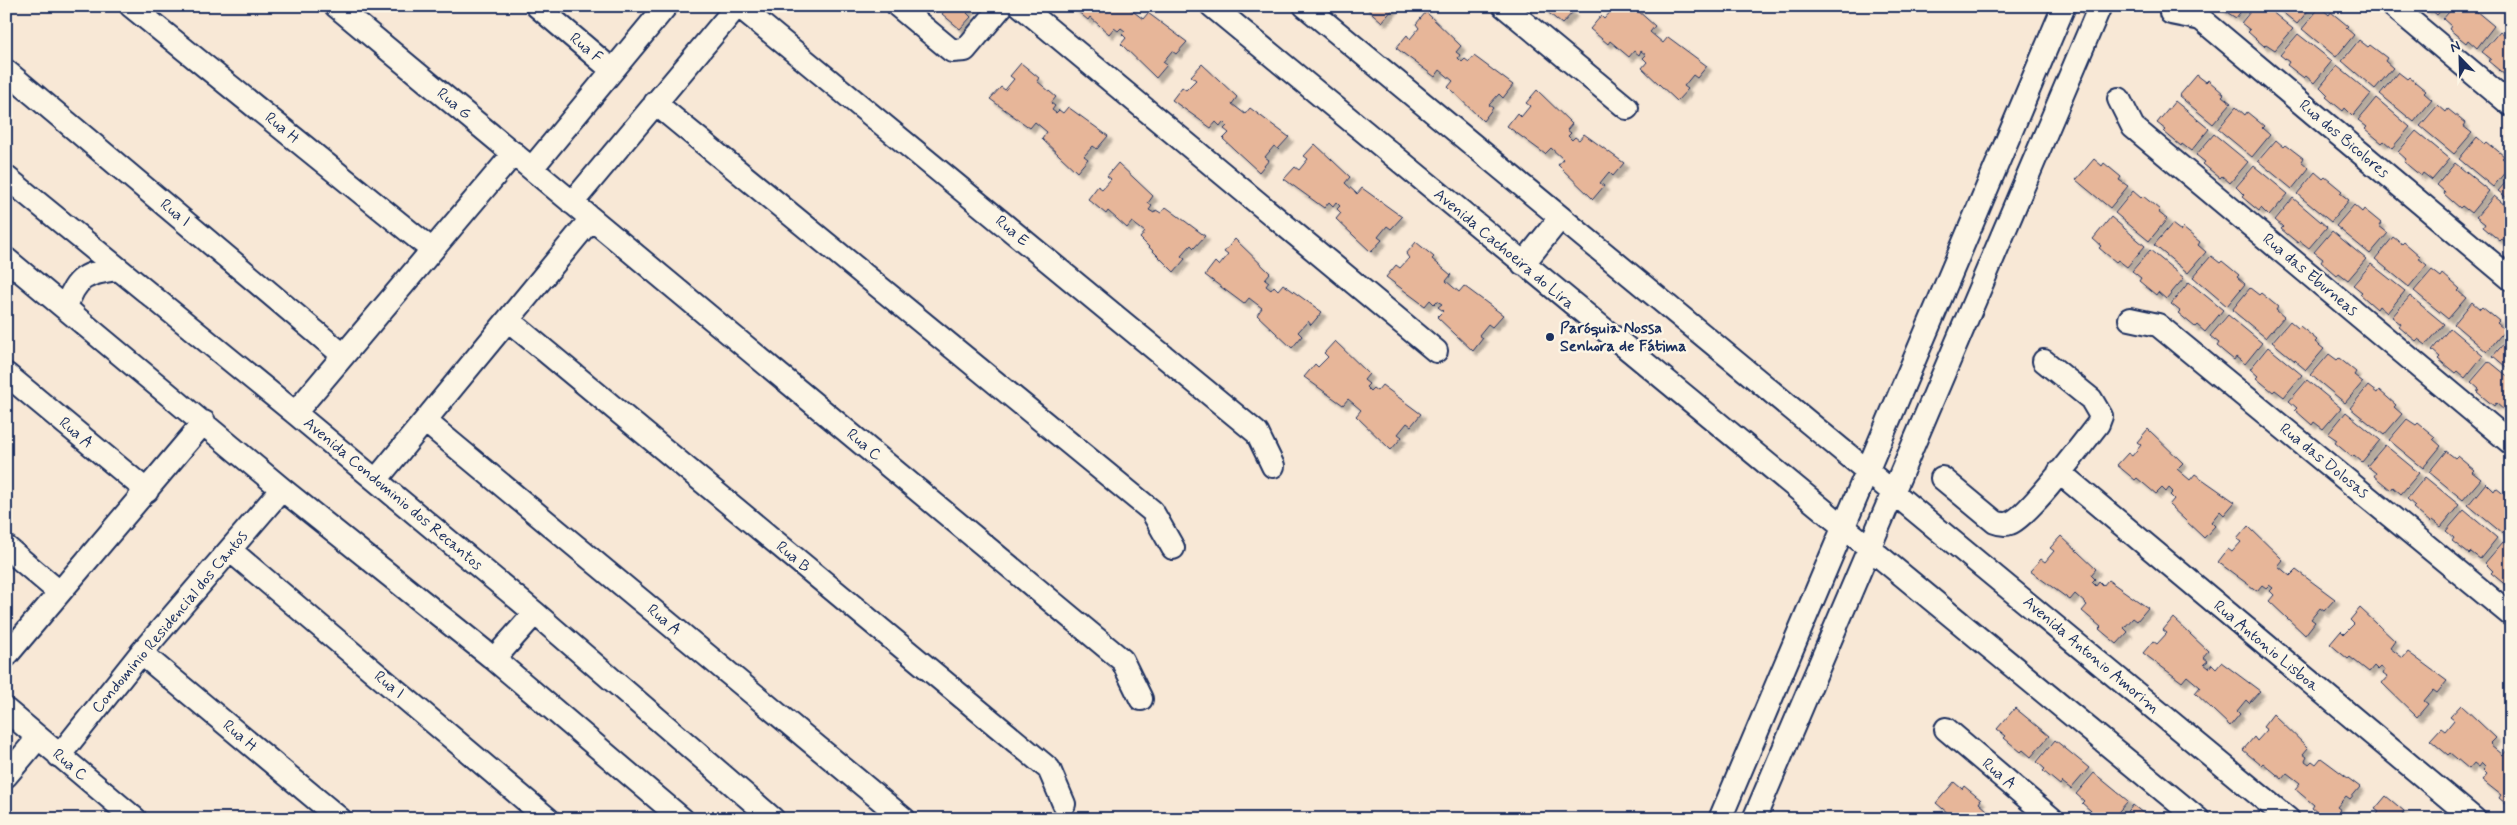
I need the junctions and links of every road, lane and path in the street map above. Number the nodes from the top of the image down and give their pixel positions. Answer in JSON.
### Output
{"nodes":[{"id":1,"x":132,"y":6,"type":"edge"},
{"id":2,"x":336,"y":6,"type":"edge"},
{"id":3,"x":537,"y":6,"type":"edge"},
{"id":4,"x":666,"y":6,"type":"edge"},
{"id":5,"x":738,"y":6,"type":"edge"},
{"id":6,"x":898,"y":6,"type":"edge"},
{"id":7,"x":1002,"y":6,"type":"edge"},
{"id":8,"x":1021,"y":6,"type":"edge"},
{"id":9,"x":1212,"y":6,"type":"edge"},
{"id":10,"x":1305,"y":6,"type":"edge"},
{"id":11,"x":1504,"y":6,"type":"edge"},
{"id":12,"x":2064,"y":6,"type":"edge"},
{"id":13,"x":2100,"y":6,"type":"edge"},
{"id":14,"x":2393,"y":6,"type":"edge"},
{"id":15,"x":2171,"y":13,"type":"dead end"},
{"id":16,"x":612,"y":70,"type":"junction"},
{"id":17,"x":6,"y":71,"type":"edge"},
{"id":18,"x":2119,"y":99,"type":"dead end"},
{"id":19,"x":655,"y":103,"type":"junction"},
{"id":20,"x":2511,"y":105,"type":"edge"},
{"id":21,"x":1627,"y":108,"type":"dead end"},
{"id":22,"x":514,"y":153,"type":"junction"},
{"id":23,"x":532,"y":168,"type":"junction"},
{"id":24,"x":6,"y":177,"type":"edge"},
{"id":25,"x":572,"y":202,"type":"junction"},
{"id":26,"x":1560,"y":218,"type":"junction"},
{"id":27,"x":592,"y":219,"type":"junction"},
{"id":28,"x":432,"y":250,"type":"junction"},
{"id":29,"x":6,"y":259,"type":"edge"},
{"id":30,"x":1523,"y":264,"type":"junction"},
{"id":31,"x":117,"y":269,"type":"junction"},
{"id":32,"x":2511,"y":279,"type":"edge"},
{"id":33,"x":79,"y":319,"type":"junction"},
{"id":34,"x":508,"y":320,"type":"junction"},
{"id":35,"x":2130,"y":320,"type":"dead end"},
{"id":36,"x":1436,"y":351,"type":"dead end"},
{"id":37,"x":343,"y":355,"type":"junction"},
{"id":38,"x":2044,"y":361,"type":"dead end"},
{"id":39,"x":6,"y":374,"type":"edge"},
{"id":40,"x":295,"y":413,"type":"junction"},
{"id":41,"x":425,"y":421,"type":"junction"},
{"id":42,"x":204,"y":422,"type":"junction"},
{"id":43,"x":2511,"y":443,"type":"edge"},
{"id":44,"x":1272,"y":466,"type":"dead end"},
{"id":45,"x":1868,"y":471,"type":"junction"},
{"id":46,"x":2059,"y":472,"type":"junction"},
{"id":47,"x":1942,"y":478,"type":"dead end"},
{"id":48,"x":376,"y":480,"type":"junction"},
{"id":49,"x":282,"y":489,"type":"junction"},
{"id":50,"x":146,"y":491,"type":"junction"},
{"id":51,"x":1894,"y":491,"type":"junction"},
{"id":52,"x":1845,"y":527,"type":"junction"},
{"id":53,"x":6,"y":547,"type":"edge"},
{"id":54,"x":1173,"y":548,"type":"dead end"},
{"id":55,"x":1869,"y":548,"type":"junction"},
{"id":56,"x":230,"y":550,"type":"junction"},
{"id":57,"x":60,"y":592,"type":"junction"},
{"id":58,"x":535,"y":613,"type":"junction"},
{"id":59,"x":2511,"y":615,"type":"edge"},
{"id":60,"x":141,"y":653,"type":"junction"},
{"id":61,"x":6,"y":656,"type":"edge"},
{"id":62,"x":494,"y":659,"type":"junction"},
{"id":63,"x":1141,"y":699,"type":"dead end"},
{"id":64,"x":6,"y":710,"type":"edge"},
{"id":65,"x":1946,"y":729,"type":"dead end"},
{"id":66,"x":38,"y":738,"type":"junction"},
{"id":67,"x":59,"y":756,"type":"junction"},
{"id":68,"x":6,"y":776,"type":"edge"},
{"id":69,"x":1064,"y":804,"type":"dead end"},
{"id":70,"x":136,"y":819,"type":"edge"},
{"id":71,"x":340,"y":819,"type":"edge"},
{"id":72,"x":548,"y":819,"type":"edge"},
{"id":73,"x":682,"y":819,"type":"edge"},
{"id":74,"x":773,"y":819,"type":"edge"},
{"id":75,"x":904,"y":819,"type":"edge"},
{"id":76,"x":1720,"y":819,"type":"edge"},
{"id":77,"x":1754,"y":819,"type":"edge"},
{"id":78,"x":2052,"y":819,"type":"edge"},
{"id":79,"x":2198,"y":819,"type":"edge"},
{"id":80,"x":2288,"y":819,"type":"edge"},
{"id":81,"x":2474,"y":819,"type":"edge"}],
"edges":[{"from":1,"to":28,"type":"street","name":"Rua H"},
{"from":2,"to":22,"type":"street","name":"Rua G"},
{"from":3,"to":16,"type":"street","name":"Rua F"},
{"from":4,"to":16,"type":"street"},
{"from":5,"to":19,"type":"street"},
{"from":5,"to":44,"type":"street","name":"Rua E"},
{"from":6,"to":7,"type":"street"},
{"from":8,"to":36,"type":"street"},
{"from":9,"to":30,"type":"street","name":"Avenida Cachoeira do Lira"},
{"from":10,"to":26,"type":"street"},
{"from":11,"to":21,"type":"street"},
{"from":12,"to":45,"type":"street"},
{"from":13,"to":51,"type":"street"},
{"from":14,"to":20,"type":"street"},
{"from":15,"to":32,"type":"street","name":"Rua dos Bicolores"},
{"from":16,"to":23,"type":"street"},
{"from":17,"to":37,"type":"street","name":"Rua I"},
{"from":18,"to":43,"type":"street","name":"Rua das Eburneas"},
{"from":19,"to":25,"type":"street"},
{"from":19,"to":54,"type":"street"},
{"from":22,"to":23,"type":"street","name":"Rua G"},
{"from":22,"to":28,"type":"street"},
{"from":23,"to":25,"type":"street","name":"Rua G"},
{"from":24,"to":31,"type":"street","name":"Avenida Condominio dos Recantos"},
{"from":25,"to":27,"type":"street","name":"Rua C"},
{"from":26,"to":30,"type":"street"},
{"from":26,"to":45,"type":"street"},
{"from":27,"to":34,"type":"street"},
{"from":27,"to":63,"type":"street","name":"Rua C"},
{"from":28,"to":37,"type":"street"},
{"from":29,"to":33,"type":"street"},
{"from":30,"to":52,"type":"street","name":"Avenida Cachoeira do Lira"},
{"from":31,"to":33,"type":"street"},
{"from":31,"to":40,"type":"street","name":"Avenida Condominio dos Recantos"},
{"from":33,"to":42,"type":"street"},
{"from":34,"to":41,"type":"street"},
{"from":34,"to":69,"type":"street","name":"Rua B"},
{"from":35,"to":59,"type":"street","name":"Rua das Dolosas"},
{"from":37,"to":40,"type":"street"},
{"from":38,"to":46,"type":"street"},
{"from":39,"to":50,"type":"street","name":"Rua A"},
{"from":40,"to":48,"type":"street","name":"Avenida Condominio dos Recantos"},
{"from":41,"to":48,"type":"street"},
{"from":41,"to":75,"type":"street","name":"Rua A"},
{"from":42,"to":49,"type":"street"},
{"from":42,"to":50,"type":"street"},
{"from":45,"to":51,"type":"street","name":"Avenida Antonio Amorim"},
{"from":45,"to":52,"type":"street"},
{"from":46,"to":47,"type":"street"},
{"from":46,"to":81,"type":"street","name":"Rua Antonio Lisboa"},
{"from":48,"to":58,"type":"street","name":"Avenida Condominio dos Recantos"},
{"from":49,"to":56,"type":"street","name":"Condominio Residencial dos Cantos"},
{"from":49,"to":62,"type":"street"},
{"from":50,"to":57,"type":"street"},
{"from":51,"to":55,"type":"street"},
{"from":51,"to":80,"type":"street","name":"Avenida Antonio Amorim"},
{"from":52,"to":55,"type":"street","name":"Avenida Cachoeira do Lira"},
{"from":52,"to":76,"type":"street"},
{"from":53,"to":57,"type":"street"},
{"from":55,"to":77,"type":"street"},
{"from":55,"to":79,"type":"street"},
{"from":56,"to":60,"type":"street","name":"Condominio Residencial dos Cantos"},
{"from":56,"to":72,"type":"street","name":"Rua I"},
{"from":57,"to":61,"type":"street"},
{"from":58,"to":62,"type":"street"},
{"from":58,"to":74,"type":"street","name":"Avenida Condominio dos Recantos"},
{"from":60,"to":67,"type":"street","name":"Condominio Residencial dos Cantos"},
{"from":60,"to":71,"type":"street","name":"Rua H"},
{"from":62,"to":73,"type":"street"},
{"from":64,"to":66,"type":"street","name":"Rua C"},
{"from":65,"to":78,"type":"street","name":"Rua A"},
{"from":66,"to":67,"type":"street","name":"Rua C"},
{"from":66,"to":68,"type":"street"},
{"from":67,"to":70,"type":"street","name":"Rua C"}]}
